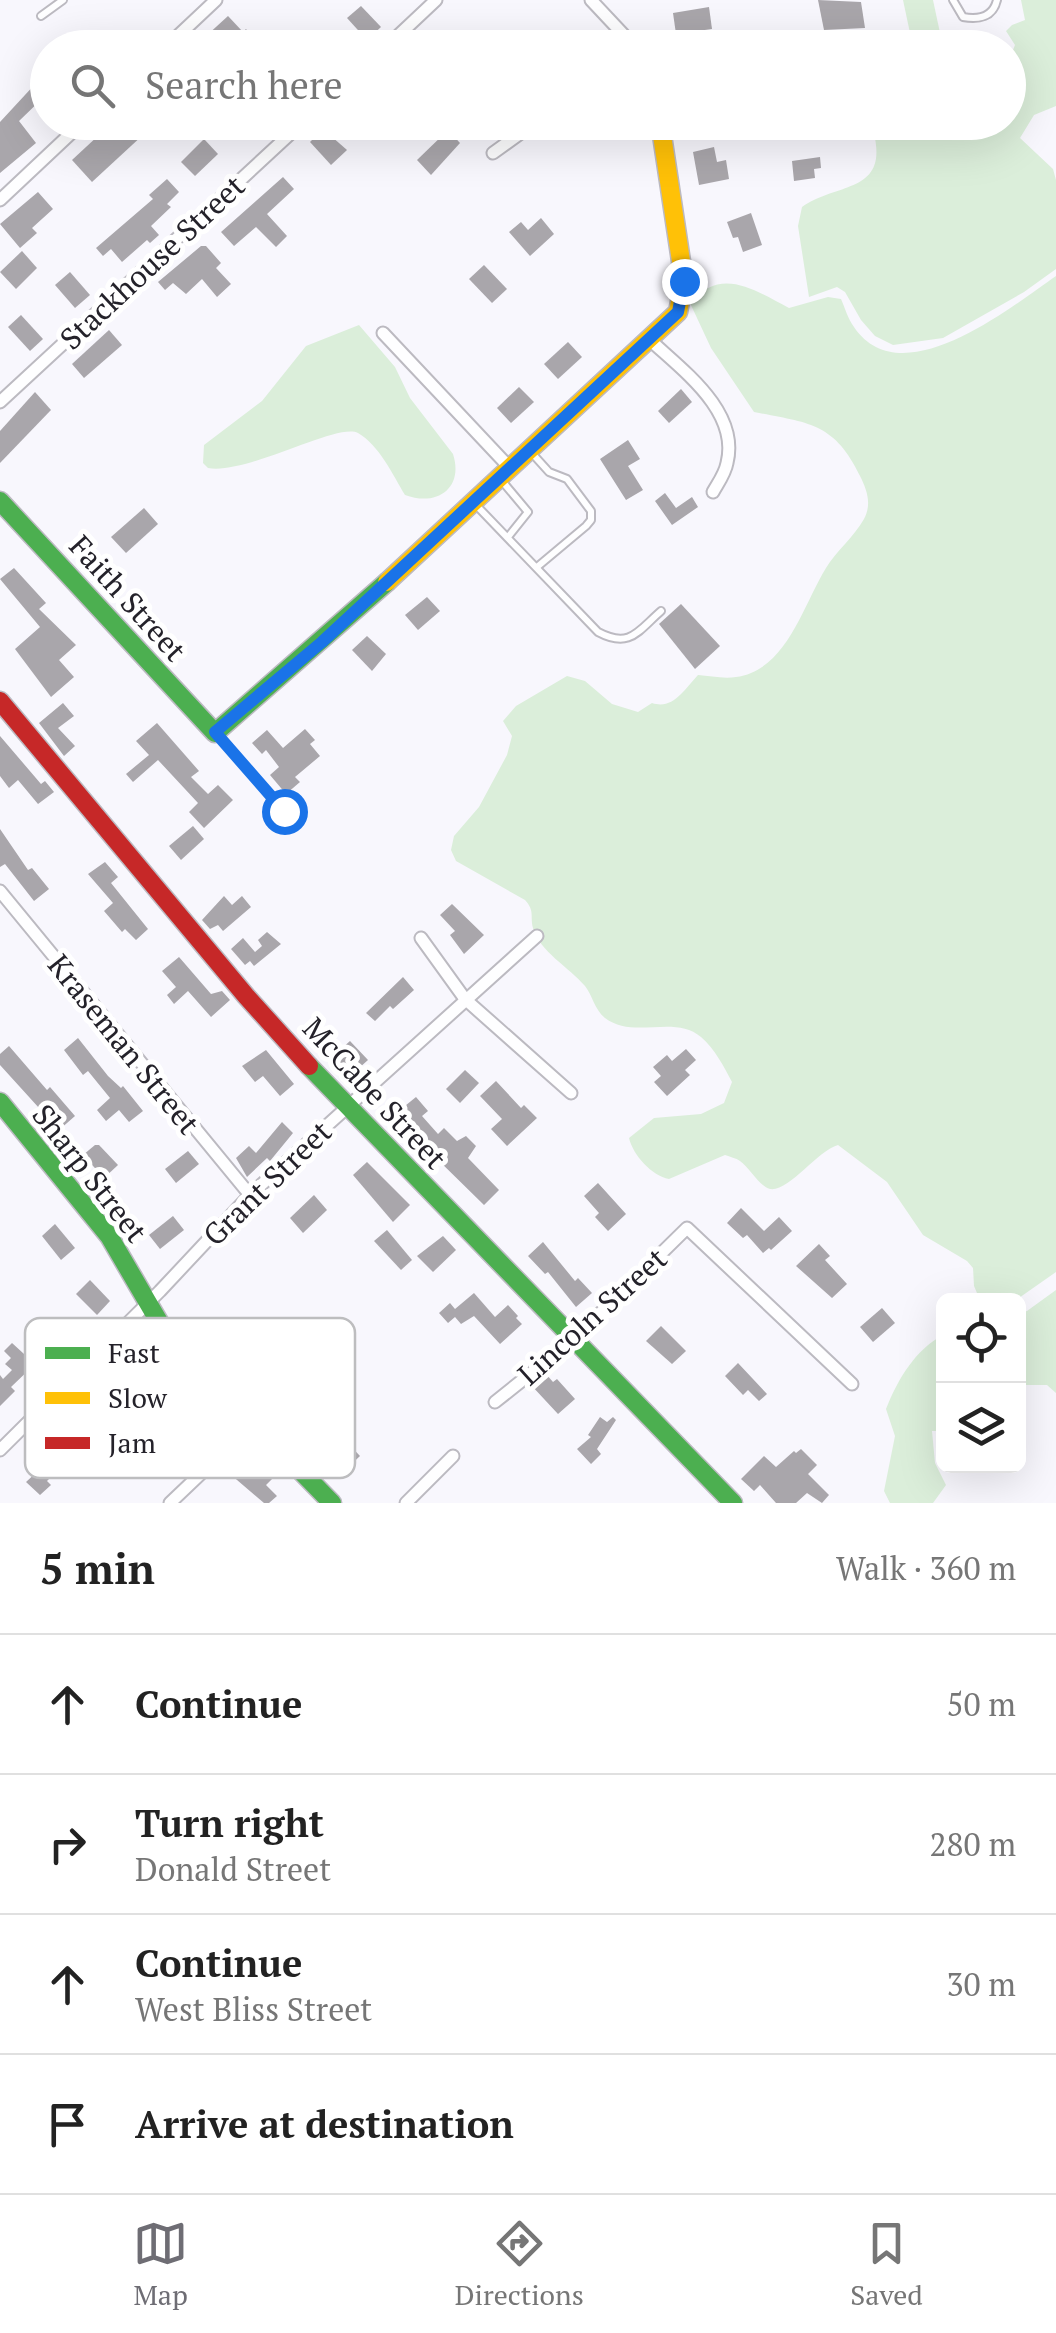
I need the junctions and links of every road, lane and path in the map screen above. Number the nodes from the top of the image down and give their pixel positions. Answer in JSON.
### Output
{"nodes":[{"id":1,"x":63,"y":0,"type":"edge"},
{"id":2,"x":216,"y":0,"type":"edge"},
{"id":3,"x":436,"y":0,"type":"edge"},
{"id":4,"x":591,"y":0,"type":"edge"},
{"id":5,"x":953,"y":0,"type":"edge"},
{"id":6,"x":998,"y":0,"type":"edge"},
{"id":7,"x":41,"y":16,"type":"dead end"},
{"id":8,"x":184,"y":30,"type":"edge"},
{"id":9,"x":404,"y":30,"type":"edge"},
{"id":10,"x":615,"y":30,"type":"edge"},
{"id":11,"x":65,"y":140,"type":"edge"},
{"id":12,"x":284,"y":140,"type":"edge"},
{"id":13,"x":510,"y":140,"type":"edge"},
{"id":14,"x":663,"y":140,"type":"edge"},
{"id":15,"x":492,"y":153,"type":"dead end"},
{"id":16,"x":0,"y":200,"type":"edge"},
{"id":17,"x":384,"y":332,"type":"dead end"},
{"id":18,"x":649,"y":339,"type":"junction"},
{"id":19,"x":0,"y":402,"type":"edge"},
{"id":20,"x":530,"y":451,"type":"junction"},
{"id":21,"x":506,"y":474,"type":"junction"},
{"id":22,"x":713,"y":492,"type":"dead end"},
{"id":23,"x":0,"y":501,"type":"edge"},
{"id":24,"x":474,"y":503,"type":"junction"},
{"id":25,"x":508,"y":537,"type":"junction"},
{"id":26,"x":537,"y":568,"type":"junction"},
{"id":27,"x":661,"y":611,"type":"dead end"},
{"id":28,"x":0,"y":701,"type":"edge"},
{"id":29,"x":215,"y":732,"type":"junction"},
{"id":30,"x":284,"y":811,"type":"dead end"},
{"id":31,"x":0,"y":891,"type":"edge"},
{"id":32,"x":537,"y":936,"type":"dead end"},
{"id":33,"x":421,"y":938,"type":"dead end"},
{"id":34,"x":465,"y":999,"type":"junction"},
{"id":35,"x":571,"y":1093,"type":"dead end"},
{"id":36,"x":0,"y":1102,"type":"edge"},
{"id":37,"x":346,"y":1107,"type":"junction"},
{"id":38,"x":250,"y":1195,"type":"junction"},
{"id":39,"x":148,"y":1303,"type":"junction"},
{"id":40,"x":133,"y":1318,"type":"edge"},
{"id":41,"x":157,"y":1318,"type":"edge"},
{"id":42,"x":574,"y":1339,"type":"junction"},
{"id":43,"x":852,"y":1384,"type":"dead end"},
{"id":44,"x":495,"y":1402,"type":"dead end"},
{"id":45,"x":25,"y":1424,"type":"edge"},
{"id":46,"x":4,"y":1445,"type":"edge"},
{"id":47,"x":453,"y":1456,"type":"dead end"},
{"id":48,"x":196,"y":1478,"type":"edge"},
{"id":49,"x":308,"y":1478,"type":"edge"},
{"id":50,"x":170,"y":1503,"type":"edge"},
{"id":51,"x":332,"y":1503,"type":"edge"},
{"id":52,"x":406,"y":1503,"type":"edge"},
{"id":53,"x":733,"y":1503,"type":"edge"}],
"edges":[{"from":1,"to":7,"type":"lane"},
{"from":2,"to":8,"type":"street"},
{"from":3,"to":9,"type":"street"},
{"from":4,"to":10,"type":"street"},
{"from":5,"to":6,"type":"lane"},
{"from":11,"to":16,"type":"street"},
{"from":12,"to":19,"type":"street","name":"Stackhouse Street"},
{"from":13,"to":15,"type":"street"},
{"from":14,"to":18,"type":"street"},
{"from":17,"to":21,"type":"street"},
{"from":18,"to":20,"type":"street"},
{"from":18,"to":22,"type":"street"},
{"from":20,"to":21,"type":"street"},
{"from":20,"to":26,"type":"lane"},
{"from":21,"to":24,"type":"street"},
{"from":21,"to":25,"type":"lane"},
{"from":23,"to":29,"type":"street","name":"Faith Street"},
{"from":24,"to":25,"type":"lane"},
{"from":24,"to":29,"type":"street"},
{"from":25,"to":26,"type":"lane"},
{"from":26,"to":27,"type":"lane"},
{"from":28,"to":37,"type":"street","name":"McCabe Street"},
{"from":29,"to":30,"type":"lane"},
{"from":31,"to":38,"type":"street","name":"Kraseman Street"},
{"from":32,"to":34,"type":"street","name":"Grant Street"},
{"from":33,"to":34,"type":"street"},
{"from":34,"to":35,"type":"street"},
{"from":34,"to":37,"type":"street","name":"Grant Street"},
{"from":36,"to":39,"type":"street","name":"Sharp Street"},
{"from":37,"to":38,"type":"street","name":"Grant Street"},
{"from":37,"to":42,"type":"street","name":"McCabe Street"},
{"from":38,"to":39,"type":"street","name":"Grant Street"},
{"from":39,"to":40,"type":"street","name":"Grant Street"},
{"from":39,"to":41,"type":"street","name":"Sharp Street"},
{"from":42,"to":43,"type":"street","name":"Lincoln Street"},
{"from":42,"to":44,"type":"street","name":"Lincoln Street"},
{"from":42,"to":53,"type":"street","name":"McCabe Street"},
{"from":45,"to":46,"type":"street","name":"Grant Street"},
{"from":47,"to":52,"type":"street"},
{"from":48,"to":50,"type":"street"},
{"from":49,"to":51,"type":"street","name":"Sharp Street"}]}
